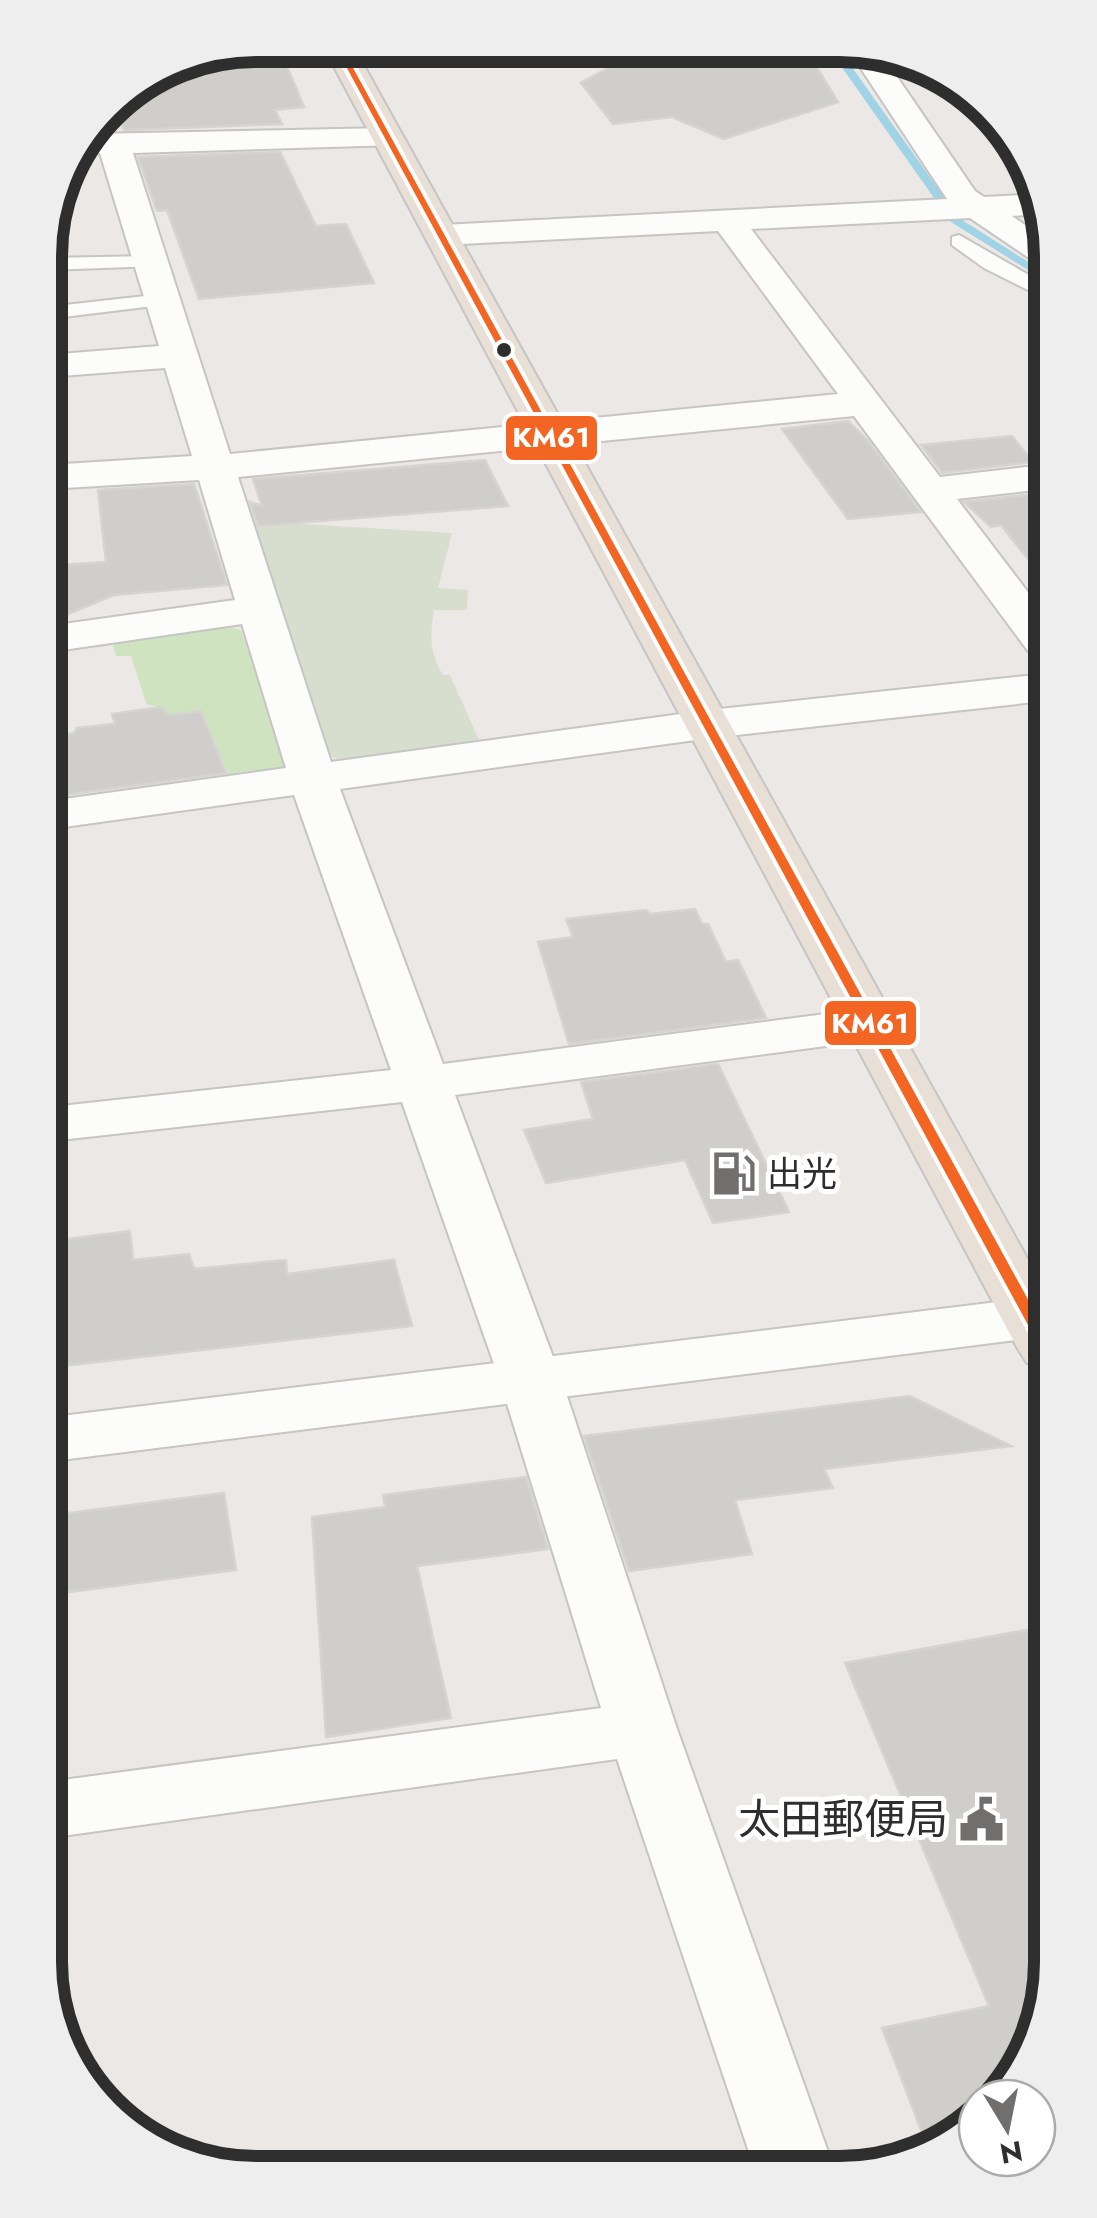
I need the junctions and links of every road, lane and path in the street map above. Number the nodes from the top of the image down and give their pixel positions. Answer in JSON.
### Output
{"nodes":[{"id":1,"x":347,"y":63,"type":"edge"},
{"id":2,"x":876,"y":66,"type":"edge"},
{"id":3,"x":386,"y":138,"type":"junction"},
{"id":4,"x":100,"y":144,"type":"edge"},
{"id":5,"x":99,"y":145,"type":"edge"},
{"id":6,"x":1027,"y":205,"type":"edge"},
{"id":7,"x":978,"y":208,"type":"junction"},
{"id":8,"x":727,"y":220,"type":"junction"},
{"id":9,"x":442,"y":235,"type":"junction"},
{"id":10,"x":959,"y":241,"type":"dead end"},
{"id":11,"x":1034,"y":246,"type":"edge"},
{"id":12,"x":151,"y":262,"type":"junction"},
{"id":13,"x":63,"y":264,"type":"edge"},
{"id":14,"x":1034,"y":286,"type":"edge"},
{"id":15,"x":163,"y":300,"type":"junction"},
{"id":16,"x":63,"y":311,"type":"edge"},
{"id":17,"x":180,"y":356,"type":"junction"},
{"id":18,"x":63,"y":365,"type":"edge"},
{"id":19,"x":865,"y":403,"type":"junction"},
{"id":20,"x":552,"y":434,"type":"junction"},
{"id":21,"x":216,"y":467,"type":"junction"},
{"id":22,"x":63,"y":476,"type":"edge"},
{"id":23,"x":1034,"y":478,"type":"edge"},
{"id":24,"x":928,"y":490,"type":"junction"},
{"id":25,"x":260,"y":609,"type":"junction"},
{"id":26,"x":1034,"y":629,"type":"edge"},
{"id":27,"x":63,"y":636,"type":"edge"},
{"id":28,"x":1034,"y":689,"type":"edge"},
{"id":29,"x":710,"y":724,"type":"junction"},
{"id":30,"x":313,"y":782,"type":"junction"},
{"id":31,"x":63,"y":813,"type":"edge"},
{"id":32,"x":872,"y":1024,"type":"junction"},
{"id":33,"x":424,"y":1084,"type":"junction"},
{"id":34,"x":62,"y":1123,"type":"edge"},
{"id":35,"x":1034,"y":1314,"type":"edge"},
{"id":36,"x":1034,"y":1329,"type":"edge"},
{"id":37,"x":531,"y":1382,"type":"junction"},
{"id":38,"x":62,"y":1437,"type":"edge"},
{"id":39,"x":642,"y":1728,"type":"junction"},
{"id":40,"x":62,"y":1808,"type":"edge"},
{"id":41,"x":789,"y":2156,"type":"edge"}],
"edges":[{"from":1,"to":3,"type":"highway"},
{"from":2,"to":7,"type":"street"},
{"from":3,"to":4,"type":"street"},
{"from":3,"to":9,"type":"highway"},
{"from":5,"to":12,"type":"street"},
{"from":6,"to":7,"type":"street"},
{"from":7,"to":8,"type":"street"},
{"from":7,"to":11,"type":"street"},
{"from":8,"to":9,"type":"street"},
{"from":8,"to":19,"type":"street"},
{"from":9,"to":20,"type":"highway"},
{"from":10,"to":14,"type":"lane"},
{"from":12,"to":13,"type":"lane"},
{"from":12,"to":15,"type":"street"},
{"from":15,"to":16,"type":"lane"},
{"from":15,"to":17,"type":"street"},
{"from":17,"to":18,"type":"street"},
{"from":17,"to":21,"type":"street"},
{"from":19,"to":20,"type":"street"},
{"from":19,"to":24,"type":"street"},
{"from":20,"to":21,"type":"street"},
{"from":20,"to":29,"type":"highway"},
{"from":21,"to":22,"type":"street"},
{"from":21,"to":25,"type":"street"},
{"from":23,"to":24,"type":"street"},
{"from":24,"to":26,"type":"street"},
{"from":25,"to":27,"type":"street"},
{"from":25,"to":30,"type":"street"},
{"from":28,"to":29,"type":"street"},
{"from":29,"to":30,"type":"street"},
{"from":29,"to":32,"type":"highway"},
{"from":30,"to":31,"type":"street"},
{"from":30,"to":33,"type":"street"},
{"from":32,"to":33,"type":"street"},
{"from":32,"to":35,"type":"highway"},
{"from":33,"to":34,"type":"street"},
{"from":33,"to":37,"type":"street"},
{"from":36,"to":37,"type":"street"},
{"from":37,"to":38,"type":"street"},
{"from":37,"to":39,"type":"street"},
{"from":39,"to":40,"type":"street"},
{"from":39,"to":41,"type":"street"}]}
